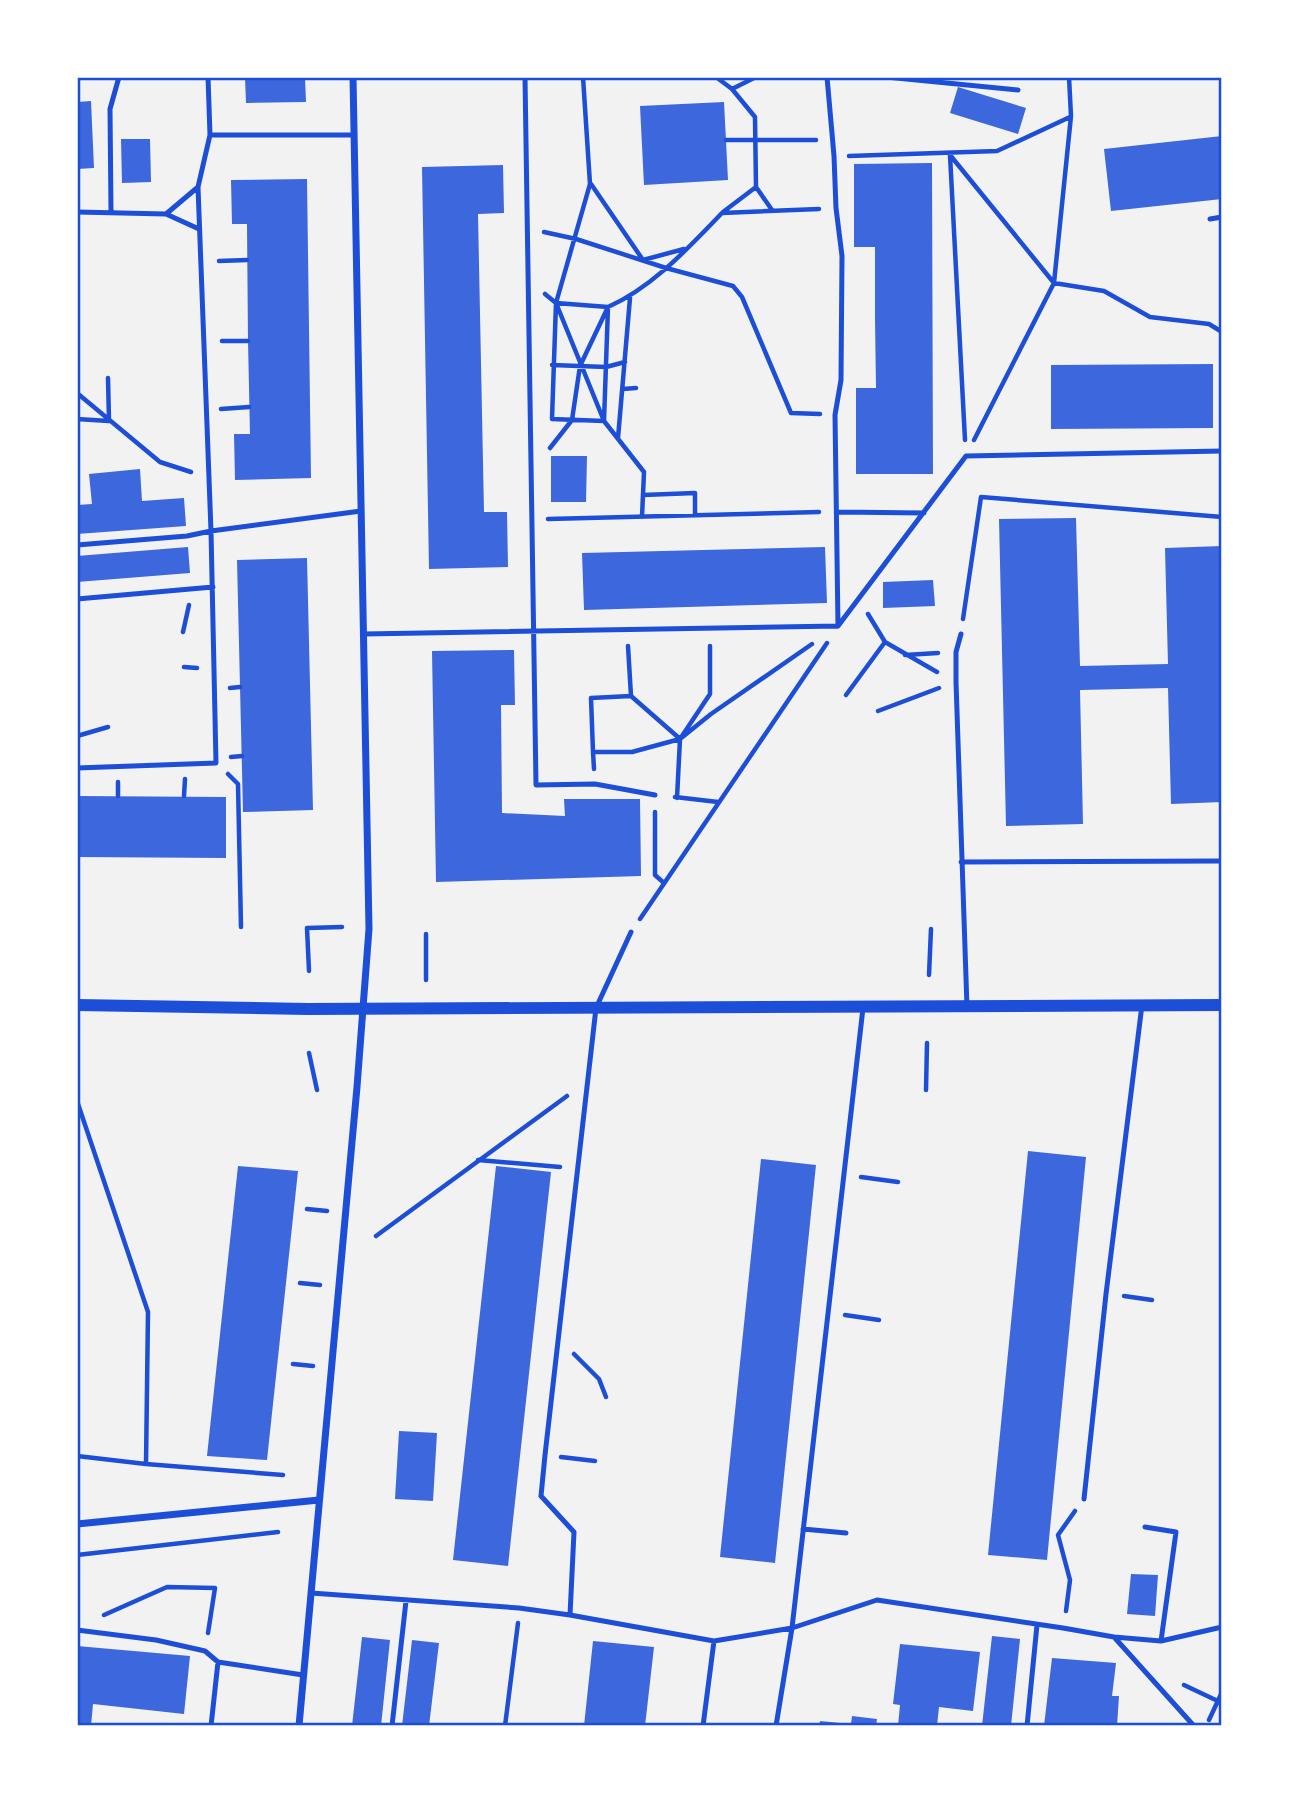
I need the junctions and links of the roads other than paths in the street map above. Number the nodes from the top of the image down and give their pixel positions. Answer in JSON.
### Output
{"nodes":[{"id":1,"x":119,"y":77,"type":"edge"},
{"id":2,"x":208,"y":77,"type":"edge"},
{"id":3,"x":353,"y":77,"type":"edge"},
{"id":4,"x":525,"y":77,"type":"edge"},
{"id":5,"x":827,"y":77,"type":"edge"},
{"id":6,"x":886,"y":77,"type":"edge"},
{"id":7,"x":1018,"y":90,"type":"dead end"},
{"id":8,"x":210,"y":135,"type":"junction"},
{"id":9,"x":354,"y":135,"type":"junction"},
{"id":10,"x":198,"y":187,"type":"junction"},
{"id":11,"x":110,"y":211,"type":"junction"},
{"id":12,"x":77,"y":212,"type":"edge"},
{"id":13,"x":166,"y":214,"type":"junction"},
{"id":14,"x":1222,"y":218,"type":"edge"},
{"id":15,"x":1210,"y":219,"type":"dead end"},
{"id":16,"x":199,"y":229,"type":"junction"},
{"id":17,"x":1222,"y":451,"type":"edge"},
{"id":18,"x":361,"y":511,"type":"junction"},
{"id":19,"x":838,"y":512,"type":"junction"},
{"id":20,"x":923,"y":513,"type":"junction"},
{"id":21,"x":211,"y":531,"type":"junction"},
{"id":22,"x":77,"y":545,"type":"edge"},
{"id":23,"x":213,"y":587,"type":"junction"},
{"id":24,"x":77,"y":598,"type":"edge"},
{"id":25,"x":838,"y":626,"type":"junction"},
{"id":26,"x":535,"y":631,"type":"junction"},
{"id":27,"x":363,"y":634,"type":"junction"},
{"id":28,"x":961,"y":634,"type":"road end"},
{"id":29,"x":77,"y":768,"type":"edge"},
{"id":30,"x":655,"y":795,"type":"road end"},
{"id":31,"x":1222,"y":861,"type":"edge"},
{"id":32,"x":961,"y":862,"type":"junction"},
{"id":33,"x":631,"y":932,"type":"road end"},
{"id":34,"x":1143,"y":1005,"type":"junction"},
{"id":35,"x":1222,"y":1005,"type":"edge"},
{"id":36,"x":77,"y":1006,"type":"edge"},
{"id":37,"x":967,"y":1007,"type":"junction"},
{"id":38,"x":363,"y":1008,"type":"junction"},
{"id":39,"x":596,"y":1008,"type":"junction"},
{"id":40,"x":863,"y":1008,"type":"junction"},
{"id":41,"x":1084,"y":1499,"type":"road end"},
{"id":42,"x":319,"y":1500,"type":"junction"},
{"id":43,"x":77,"y":1524,"type":"edge"},
{"id":44,"x":1145,"y":1527,"type":"dead end"},
{"id":45,"x":803,"y":1529,"type":"junction"},
{"id":46,"x":846,"y":1533,"type":"dead end"},
{"id":47,"x":310,"y":1594,"type":"junction"},
{"id":48,"x":406,"y":1601,"type":"junction"},
{"id":49,"x":570,"y":1615,"type":"junction"},
{"id":50,"x":1037,"y":1625,"type":"junction"},
{"id":51,"x":1222,"y":1627,"type":"edge"},
{"id":52,"x":792,"y":1628,"type":"junction"},
{"id":53,"x":77,"y":1630,"type":"edge"},
{"id":54,"x":1114,"y":1637,"type":"junction"},
{"id":55,"x":714,"y":1641,"type":"junction"},
{"id":56,"x":1161,"y":1642,"type":"junction"},
{"id":57,"x":218,"y":1662,"type":"junction"},
{"id":58,"x":303,"y":1675,"type":"junction"},
{"id":59,"x":211,"y":1726,"type":"edge"},
{"id":60,"x":299,"y":1726,"type":"edge"},
{"id":61,"x":392,"y":1726,"type":"edge"},
{"id":62,"x":703,"y":1726,"type":"edge"},
{"id":63,"x":776,"y":1726,"type":"edge"},
{"id":64,"x":1027,"y":1726,"type":"edge"},
{"id":65,"x":1194,"y":1726,"type":"edge"}],
"edges":[{"from":1,"to":11,"type":"lane"},
{"from":2,"to":8,"type":"lane"},
{"from":3,"to":9,"type":"street"},
{"from":4,"to":26,"type":"lane"},
{"from":5,"to":19,"type":"lane"},
{"from":6,"to":7,"type":"lane"},
{"from":8,"to":9,"type":"lane"},
{"from":8,"to":10,"type":"lane"},
{"from":9,"to":18,"type":"street"},
{"from":10,"to":13,"type":"lane"},
{"from":10,"to":16,"type":"lane"},
{"from":11,"to":12,"type":"lane"},
{"from":11,"to":13,"type":"lane"},
{"from":13,"to":16,"type":"lane"},
{"from":14,"to":15,"type":"lane"},
{"from":16,"to":21,"type":"lane"},
{"from":17,"to":20,"type":"lane"},
{"from":18,"to":21,"type":"lane"},
{"from":18,"to":27,"type":"street"},
{"from":19,"to":20,"type":"lane"},
{"from":19,"to":25,"type":"lane"},
{"from":20,"to":25,"type":"lane"},
{"from":21,"to":22,"type":"lane"},
{"from":21,"to":23,"type":"lane"},
{"from":23,"to":24,"type":"lane"},
{"from":23,"to":29,"type":"lane"},
{"from":25,"to":26,"type":"lane"},
{"from":26,"to":27,"type":"lane"},
{"from":26,"to":30,"type":"lane"},
{"from":27,"to":38,"type":"street"},
{"from":28,"to":32,"type":"lane"},
{"from":31,"to":32,"type":"lane"},
{"from":32,"to":37,"type":"lane"},
{"from":33,"to":39,"type":"lane"},
{"from":34,"to":35,"type":"street"},
{"from":34,"to":37,"type":"street"},
{"from":34,"to":41,"type":"lane"},
{"from":36,"to":38,"type":"street"},
{"from":37,"to":40,"type":"street"},
{"from":38,"to":39,"type":"street"},
{"from":38,"to":42,"type":"street"},
{"from":39,"to":40,"type":"street"},
{"from":39,"to":49,"type":"lane"},
{"from":40,"to":45,"type":"lane"},
{"from":42,"to":43,"type":"street"},
{"from":42,"to":47,"type":"street"},
{"from":44,"to":56,"type":"lane"},
{"from":45,"to":46,"type":"lane"},
{"from":45,"to":52,"type":"lane"},
{"from":47,"to":48,"type":"lane"},
{"from":47,"to":58,"type":"street"},
{"from":48,"to":49,"type":"lane"},
{"from":48,"to":61,"type":"lane"},
{"from":49,"to":55,"type":"lane"},
{"from":50,"to":52,"type":"lane"},
{"from":50,"to":54,"type":"lane"},
{"from":50,"to":64,"type":"lane"},
{"from":51,"to":56,"type":"lane"},
{"from":52,"to":55,"type":"lane"},
{"from":52,"to":63,"type":"lane"},
{"from":53,"to":57,"type":"lane"},
{"from":54,"to":56,"type":"lane"},
{"from":54,"to":65,"type":"lane"},
{"from":55,"to":62,"type":"lane"},
{"from":57,"to":58,"type":"lane"},
{"from":57,"to":59,"type":"lane"},
{"from":58,"to":60,"type":"street"}]}
